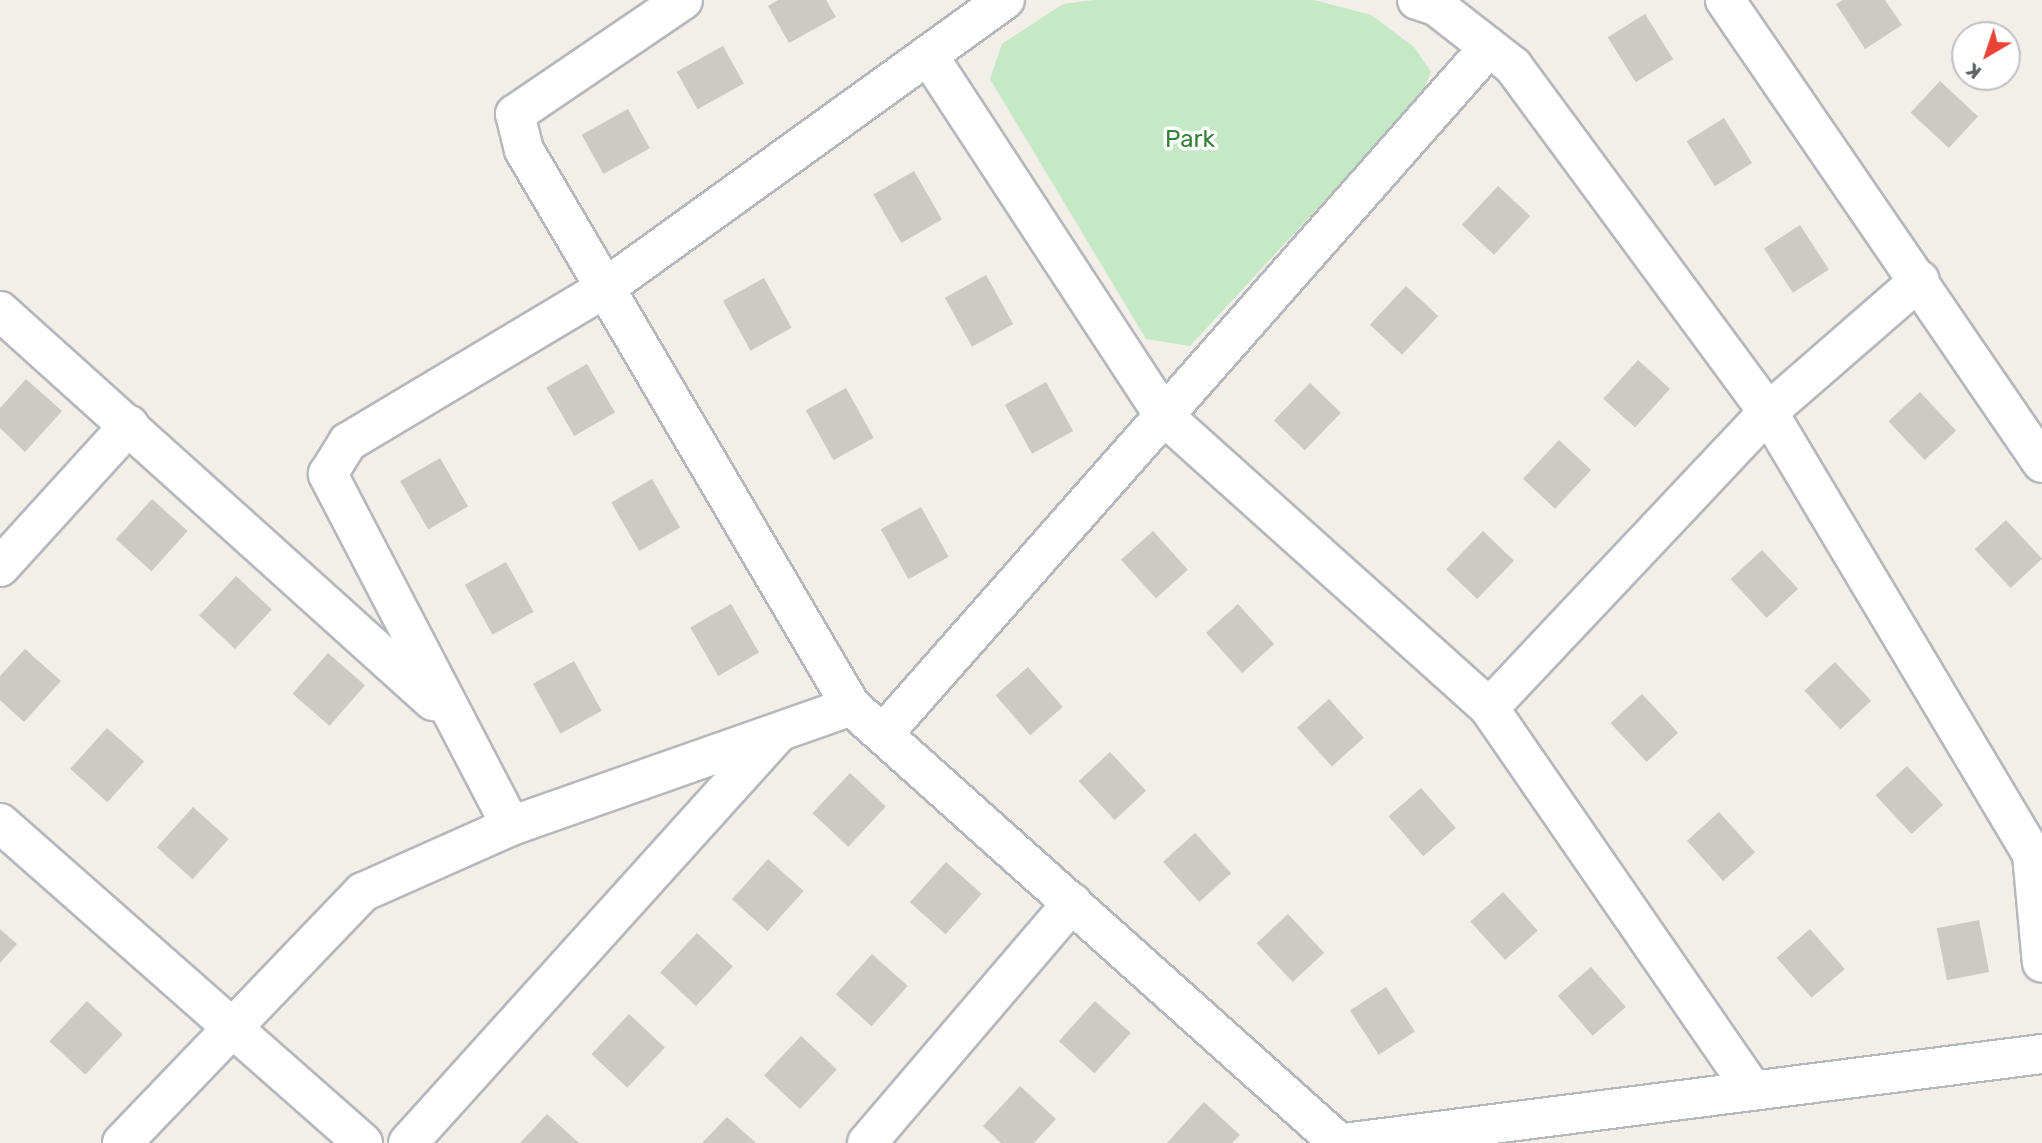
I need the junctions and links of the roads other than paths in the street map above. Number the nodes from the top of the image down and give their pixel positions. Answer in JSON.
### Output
{"nodes":[{"id":1,"x":683,"y":0,"type":"edge"},
{"id":2,"x":1005,"y":0,"type":"edge"},
{"id":3,"x":1417,"y":0,"type":"edge"},
{"id":4,"x":1725,"y":0,"type":"edge"},
{"id":5,"x":1489,"y":47,"type":"junction"},
{"id":6,"x":928,"y":55,"type":"junction"},
{"id":7,"x":1920,"y":280,"type":"junction"},
{"id":8,"x":605,"y":288,"type":"junction"},
{"id":9,"x":0,"y":311,"type":"edge"},
{"id":10,"x":1768,"y":412,"type":"junction"},
{"id":11,"x":1164,"y":416,"type":"junction"},
{"id":12,"x":129,"y":425,"type":"junction"},
{"id":13,"x":2042,"y":463,"type":"edge"},
{"id":14,"x":0,"y":567,"type":"edge"},
{"id":15,"x":851,"y":706,"type":"junction"},
{"id":16,"x":1489,"y":708,"type":"junction"},
{"id":17,"x":449,"y":716,"type":"junction"},
{"id":18,"x":780,"y":731,"type":"junction"},
{"id":19,"x":883,"y":734,"type":"junction"},
{"id":20,"x":0,"y":823,"type":"edge"},
{"id":21,"x":511,"y":826,"type":"junction"},
{"id":22,"x":1072,"y":903,"type":"junction"},
{"id":23,"x":2042,"y":963,"type":"edge"},
{"id":24,"x":230,"y":1026,"type":"junction"},
{"id":25,"x":2042,"y":1054,"type":"edge"},
{"id":26,"x":1753,"y":1091,"type":"junction"},
{"id":27,"x":122,"y":1143,"type":"edge"},
{"id":28,"x":363,"y":1143,"type":"edge"},
{"id":29,"x":408,"y":1143,"type":"edge"},
{"id":30,"x":867,"y":1143,"type":"edge"},
{"id":31,"x":1342,"y":1143,"type":"edge"}],
"edges":[{"from":1,"to":8,"type":"street"},
{"from":2,"to":6,"type":"street"},
{"from":3,"to":5,"type":"street"},
{"from":4,"to":7,"type":"street"},
{"from":5,"to":10,"type":"street"},
{"from":5,"to":11,"type":"street"},
{"from":6,"to":8,"type":"street"},
{"from":6,"to":11,"type":"street"},
{"from":7,"to":10,"type":"street"},
{"from":7,"to":13,"type":"street"},
{"from":8,"to":15,"type":"street"},
{"from":8,"to":17,"type":"street"},
{"from":9,"to":12,"type":"street"},
{"from":10,"to":16,"type":"street"},
{"from":10,"to":23,"type":"street"},
{"from":11,"to":16,"type":"street"},
{"from":11,"to":19,"type":"street"},
{"from":12,"to":14,"type":"street"},
{"from":12,"to":17,"type":"street"},
{"from":15,"to":18,"type":"street"},
{"from":15,"to":19,"type":"street"},
{"from":16,"to":26,"type":"street"},
{"from":17,"to":21,"type":"street"},
{"from":18,"to":21,"type":"street"},
{"from":18,"to":29,"type":"street"},
{"from":19,"to":22,"type":"street"},
{"from":20,"to":24,"type":"street"},
{"from":21,"to":24,"type":"street"},
{"from":22,"to":30,"type":"street"},
{"from":22,"to":31,"type":"street"},
{"from":24,"to":27,"type":"street"},
{"from":24,"to":28,"type":"street"},
{"from":25,"to":26,"type":"street"},
{"from":26,"to":31,"type":"street"}]}
